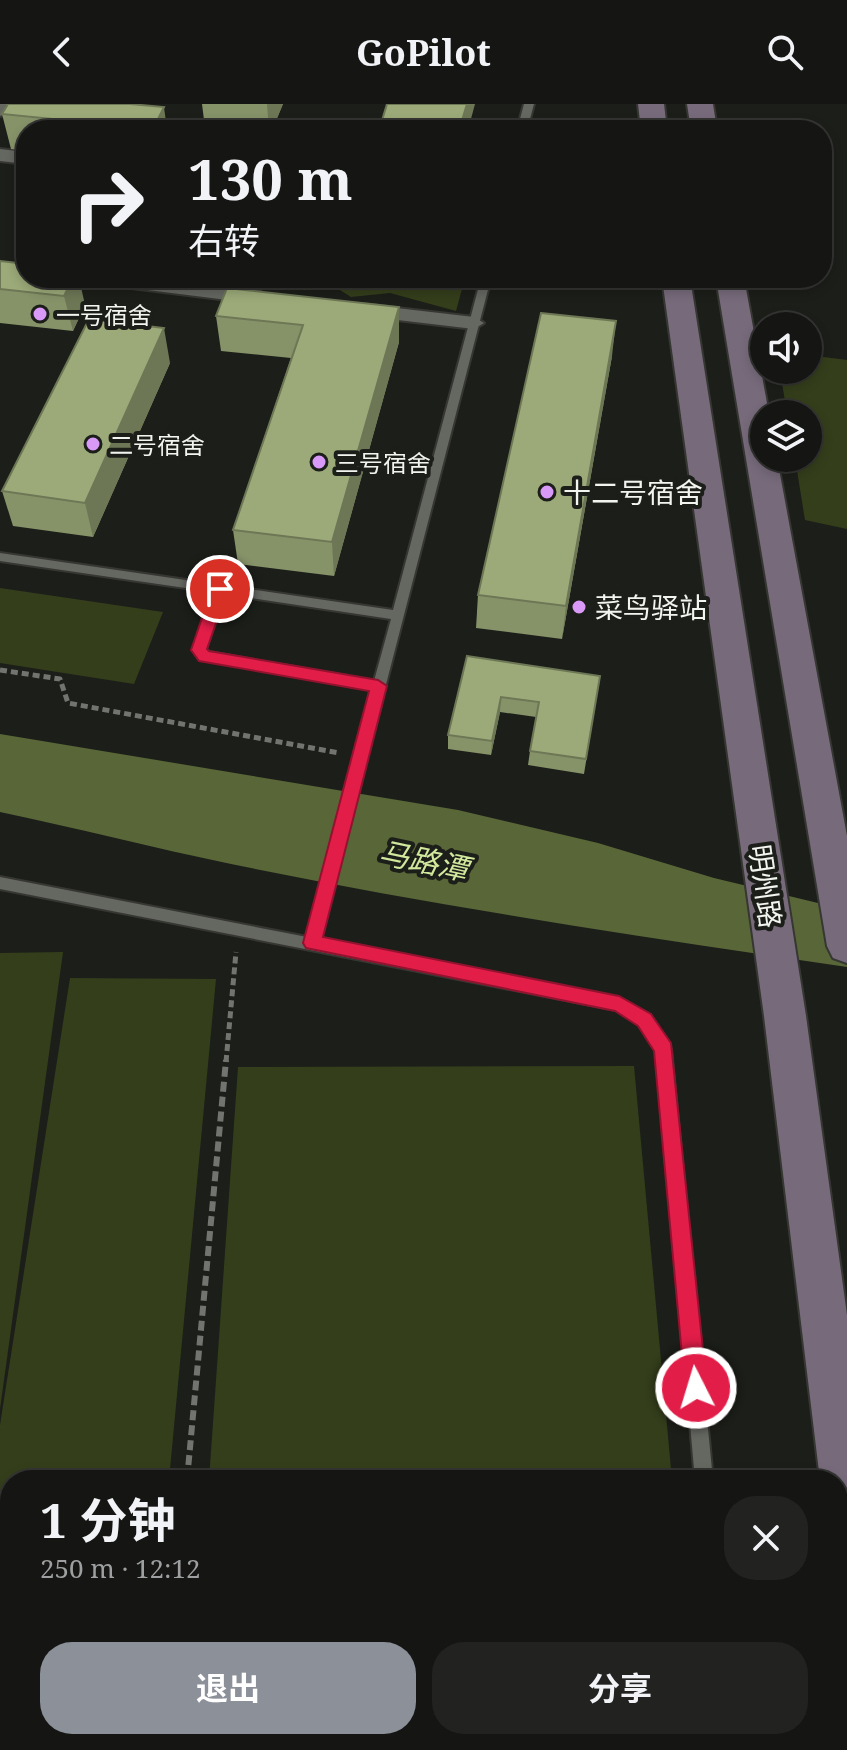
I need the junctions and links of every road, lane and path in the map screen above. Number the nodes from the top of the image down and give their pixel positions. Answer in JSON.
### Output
{"nodes":[{"id":1,"x":5,"y":104,"type":"edge"},
{"id":2,"x":0,"y":113,"type":"edge"},
{"id":3,"x":181,"y":288,"type":"edge"},
{"id":4,"x":483,"y":288,"type":"edge"},
{"id":5,"x":677,"y":288,"type":"edge"},
{"id":6,"x":732,"y":288,"type":"edge"},
{"id":7,"x":287,"y":301,"type":"edge"},
{"id":8,"x":334,"y":306,"type":"edge"},
{"id":9,"x":474,"y":323,"type":"junction"},
{"id":10,"x":0,"y":557,"type":"edge"},
{"id":11,"x":220,"y":589,"type":"junction"},
{"id":12,"x":397,"y":615,"type":"junction"},
{"id":13,"x":0,"y":670,"type":"edge"},
{"id":14,"x":378,"y":686,"type":"junction"},
{"id":15,"x":360,"y":757,"type":"junction"},
{"id":16,"x":0,"y":883,"type":"edge"},
{"id":17,"x":238,"y":931,"type":"junction"},
{"id":18,"x":312,"y":943,"type":"junction"},
{"id":19,"x":847,"y":946,"type":"edge"},
{"id":20,"x":188,"y":1470,"type":"edge"},
{"id":21,"x":703,"y":1470,"type":"edge"},
{"id":22,"x":844,"y":1470,"type":"edge"}],
"edges":[{"from":1,"to":2,"type":"lane"},
{"from":3,"to":7,"type":"street"},
{"from":4,"to":9,"type":"lane"},
{"from":5,"to":22,"type":"main road","name":"明州路"},
{"from":6,"to":19,"type":"main road"},
{"from":8,"to":9,"type":"street"},
{"from":9,"to":12,"type":"lane"},
{"from":10,"to":11,"type":"lane"},
{"from":11,"to":12,"type":"lane"},
{"from":11,"to":14,"type":"lane"},
{"from":12,"to":14,"type":"lane"},
{"from":13,"to":15,"type":"path"},
{"from":14,"to":15,"type":"lane"},
{"from":15,"to":18,"type":"lane"},
{"from":16,"to":17,"type":"lane"},
{"from":17,"to":18,"type":"lane"},
{"from":17,"to":20,"type":"path"},
{"from":18,"to":21,"type":"lane"}]}
